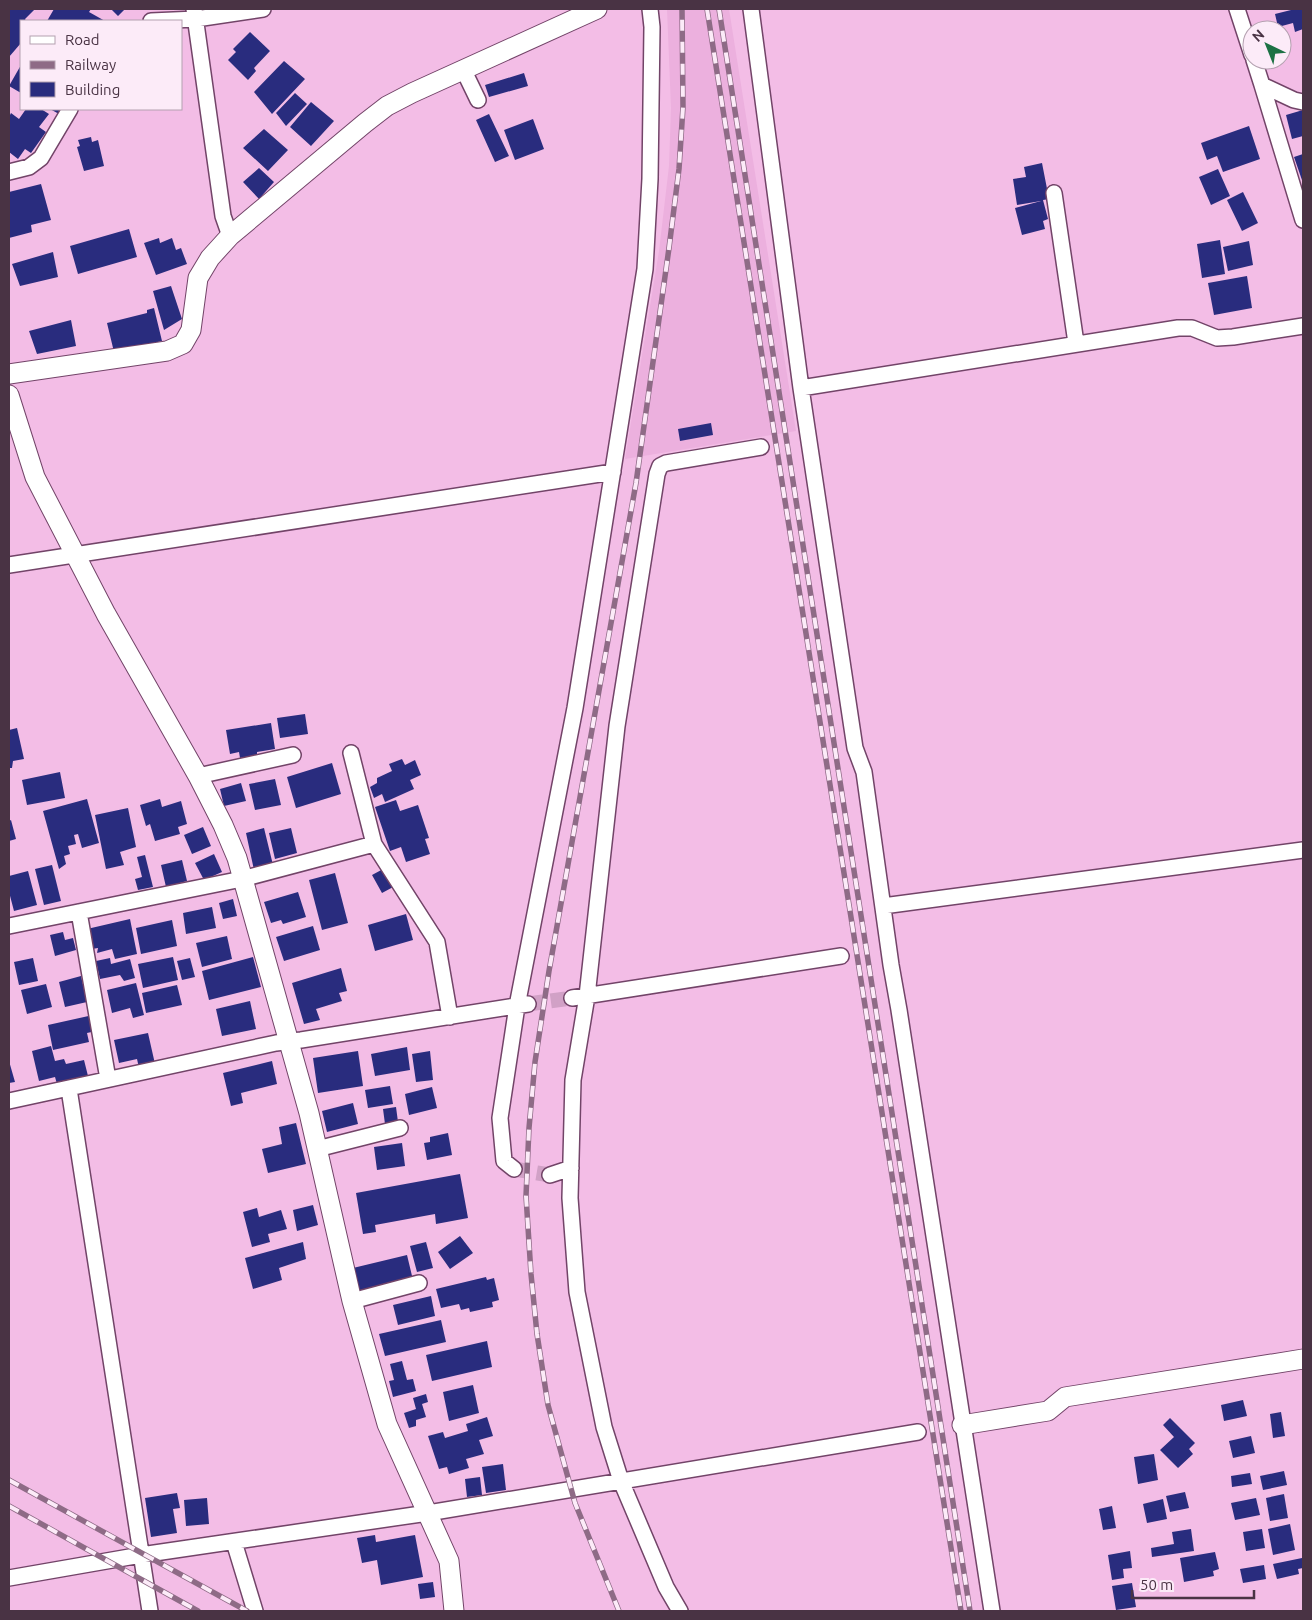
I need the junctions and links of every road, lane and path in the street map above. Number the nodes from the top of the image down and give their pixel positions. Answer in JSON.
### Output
{"nodes":[{"id":1,"x":263,"y":9,"type":"edge"},
{"id":2,"x":597,"y":9,"type":"edge"},
{"id":3,"x":650,"y":9,"type":"edge"},
{"id":4,"x":751,"y":9,"type":"edge"},
{"id":5,"x":1237,"y":9,"type":"edge"},
{"id":6,"x":195,"y":14,"type":"edge"},
{"id":7,"x":157,"y":20,"type":"edge"},
{"id":8,"x":1242,"y":24,"type":"edge"},
{"id":9,"x":463,"y":69,"type":"junction"},
{"id":10,"x":1257,"y":70,"type":"edge"},
{"id":11,"x":1262,"y":85,"type":"junction"},
{"id":12,"x":478,"y":100,"type":"dead end"},
{"id":13,"x":1303,"y":102,"type":"edge"},
{"id":14,"x":69,"y":110,"type":"edge"},
{"id":15,"x":9,"y":172,"type":"edge"},
{"id":16,"x":1054,"y":193,"type":"dead end"},
{"id":17,"x":1303,"y":220,"type":"edge"},
{"id":18,"x":230,"y":236,"type":"junction"},
{"id":19,"x":1303,"y":326,"type":"edge"},
{"id":20,"x":1076,"y":343,"type":"junction"},
{"id":21,"x":9,"y":374,"type":"edge"},
{"id":22,"x":801,"y":388,"type":"junction"},
{"id":23,"x":9,"y":395,"type":"edge"},
{"id":24,"x":762,"y":448,"type":"dead end"},
{"id":25,"x":612,"y":472,"type":"junction"},
{"id":26,"x":74,"y":554,"type":"junction"},
{"id":27,"x":9,"y":565,"type":"edge"},
{"id":28,"x":351,"y":753,"type":"dead end"},
{"id":29,"x":293,"y":755,"type":"dead end"},
{"id":30,"x":198,"y":776,"type":"junction"},
{"id":31,"x":374,"y":844,"type":"junction"},
{"id":32,"x":1303,"y":850,"type":"edge"},
{"id":33,"x":242,"y":879,"type":"junction"},
{"id":34,"x":883,"y":906,"type":"junction"},
{"id":35,"x":79,"y":912,"type":"junction"},
{"id":36,"x":9,"y":926,"type":"edge"},
{"id":37,"x":841,"y":956,"type":"dead end"},
{"id":38,"x":587,"y":996,"type":"junction"},
{"id":39,"x":572,"y":998,"type":"tunnel mouth"},
{"id":40,"x":523,"y":1005,"type":"junction"},
{"id":41,"x":450,"y":1017,"type":"junction"},
{"id":42,"x":288,"y":1041,"type":"junction"},
{"id":43,"x":108,"y":1079,"type":"junction"},
{"id":44,"x":69,"y":1089,"type":"junction"},
{"id":45,"x":9,"y":1101,"type":"edge"},
{"id":46,"x":400,"y":1128,"type":"dead end"},
{"id":47,"x":317,"y":1149,"type":"junction"},
{"id":48,"x":571,"y":1168,"type":"junction"},
{"id":49,"x":514,"y":1169,"type":"dead end"},
{"id":50,"x":550,"y":1175,"type":"tunnel mouth"},
{"id":51,"x":419,"y":1283,"type":"dead end"},
{"id":52,"x":352,"y":1301,"type":"junction"},
{"id":53,"x":1303,"y":1359,"type":"edge"},
{"id":54,"x":962,"y":1425,"type":"junction"},
{"id":55,"x":918,"y":1432,"type":"dead end"},
{"id":56,"x":622,"y":1481,"type":"junction"},
{"id":57,"x":428,"y":1513,"type":"junction"},
{"id":58,"x":234,"y":1542,"type":"junction"},
{"id":59,"x":141,"y":1555,"type":"junction"},
{"id":60,"x":9,"y":1578,"type":"edge"},
{"id":61,"x":452,"y":1610,"type":"edge"},
{"id":62,"x":150,"y":1611,"type":"edge"},
{"id":63,"x":255,"y":1611,"type":"edge"},
{"id":64,"x":680,"y":1611,"type":"edge"},
{"id":65,"x":992,"y":1611,"type":"edge"}],
"edges":[{"from":1,"to":6,"type":"street"},
{"from":2,"to":9,"type":"street"},
{"from":3,"to":25,"type":"street"},
{"from":4,"to":22,"type":"street"},
{"from":5,"to":8,"type":"street"},
{"from":6,"to":7,"type":"street"},
{"from":6,"to":18,"type":"street"},
{"from":9,"to":12,"type":"street"},
{"from":9,"to":18,"type":"street"},
{"from":10,"to":11,"type":"street"},
{"from":11,"to":13,"type":"street"},
{"from":11,"to":17,"type":"street"},
{"from":14,"to":15,"type":"street"},
{"from":16,"to":20,"type":"street"},
{"from":18,"to":21,"type":"street"},
{"from":19,"to":20,"type":"street"},
{"from":20,"to":22,"type":"street"},
{"from":22,"to":34,"type":"street"},
{"from":23,"to":26,"type":"street"},
{"from":24,"to":38,"type":"street"},
{"from":25,"to":26,"type":"street"},
{"from":25,"to":40,"type":"street"},
{"from":26,"to":27,"type":"street"},
{"from":26,"to":30,"type":"street"},
{"from":28,"to":31,"type":"street"},
{"from":29,"to":30,"type":"street"},
{"from":30,"to":33,"type":"street"},
{"from":31,"to":33,"type":"street"},
{"from":31,"to":41,"type":"street"},
{"from":32,"to":34,"type":"street"},
{"from":33,"to":35,"type":"street"},
{"from":33,"to":42,"type":"street"},
{"from":34,"to":54,"type":"street"},
{"from":35,"to":36,"type":"street"},
{"from":35,"to":43,"type":"street"},
{"from":37,"to":38,"type":"street"},
{"from":38,"to":39,"type":"street"},
{"from":38,"to":48,"type":"street"},
{"from":40,"to":41,"type":"street"},
{"from":40,"to":49,"type":"street"},
{"from":41,"to":42,"type":"street"},
{"from":42,"to":43,"type":"street"},
{"from":42,"to":47,"type":"street"},
{"from":43,"to":44,"type":"street"},
{"from":44,"to":45,"type":"street"},
{"from":44,"to":59,"type":"street"},
{"from":46,"to":47,"type":"street"},
{"from":47,"to":52,"type":"street"},
{"from":48,"to":50,"type":"street"},
{"from":48,"to":56,"type":"street"},
{"from":51,"to":52,"type":"street"},
{"from":52,"to":57,"type":"street"},
{"from":53,"to":54,"type":"street"},
{"from":54,"to":65,"type":"street"},
{"from":55,"to":56,"type":"street"},
{"from":56,"to":57,"type":"street"},
{"from":56,"to":64,"type":"street"},
{"from":57,"to":58,"type":"street"},
{"from":57,"to":61,"type":"street"},
{"from":58,"to":59,"type":"street"},
{"from":58,"to":63,"type":"street"},
{"from":59,"to":60,"type":"street"},
{"from":59,"to":62,"type":"street"}]}
